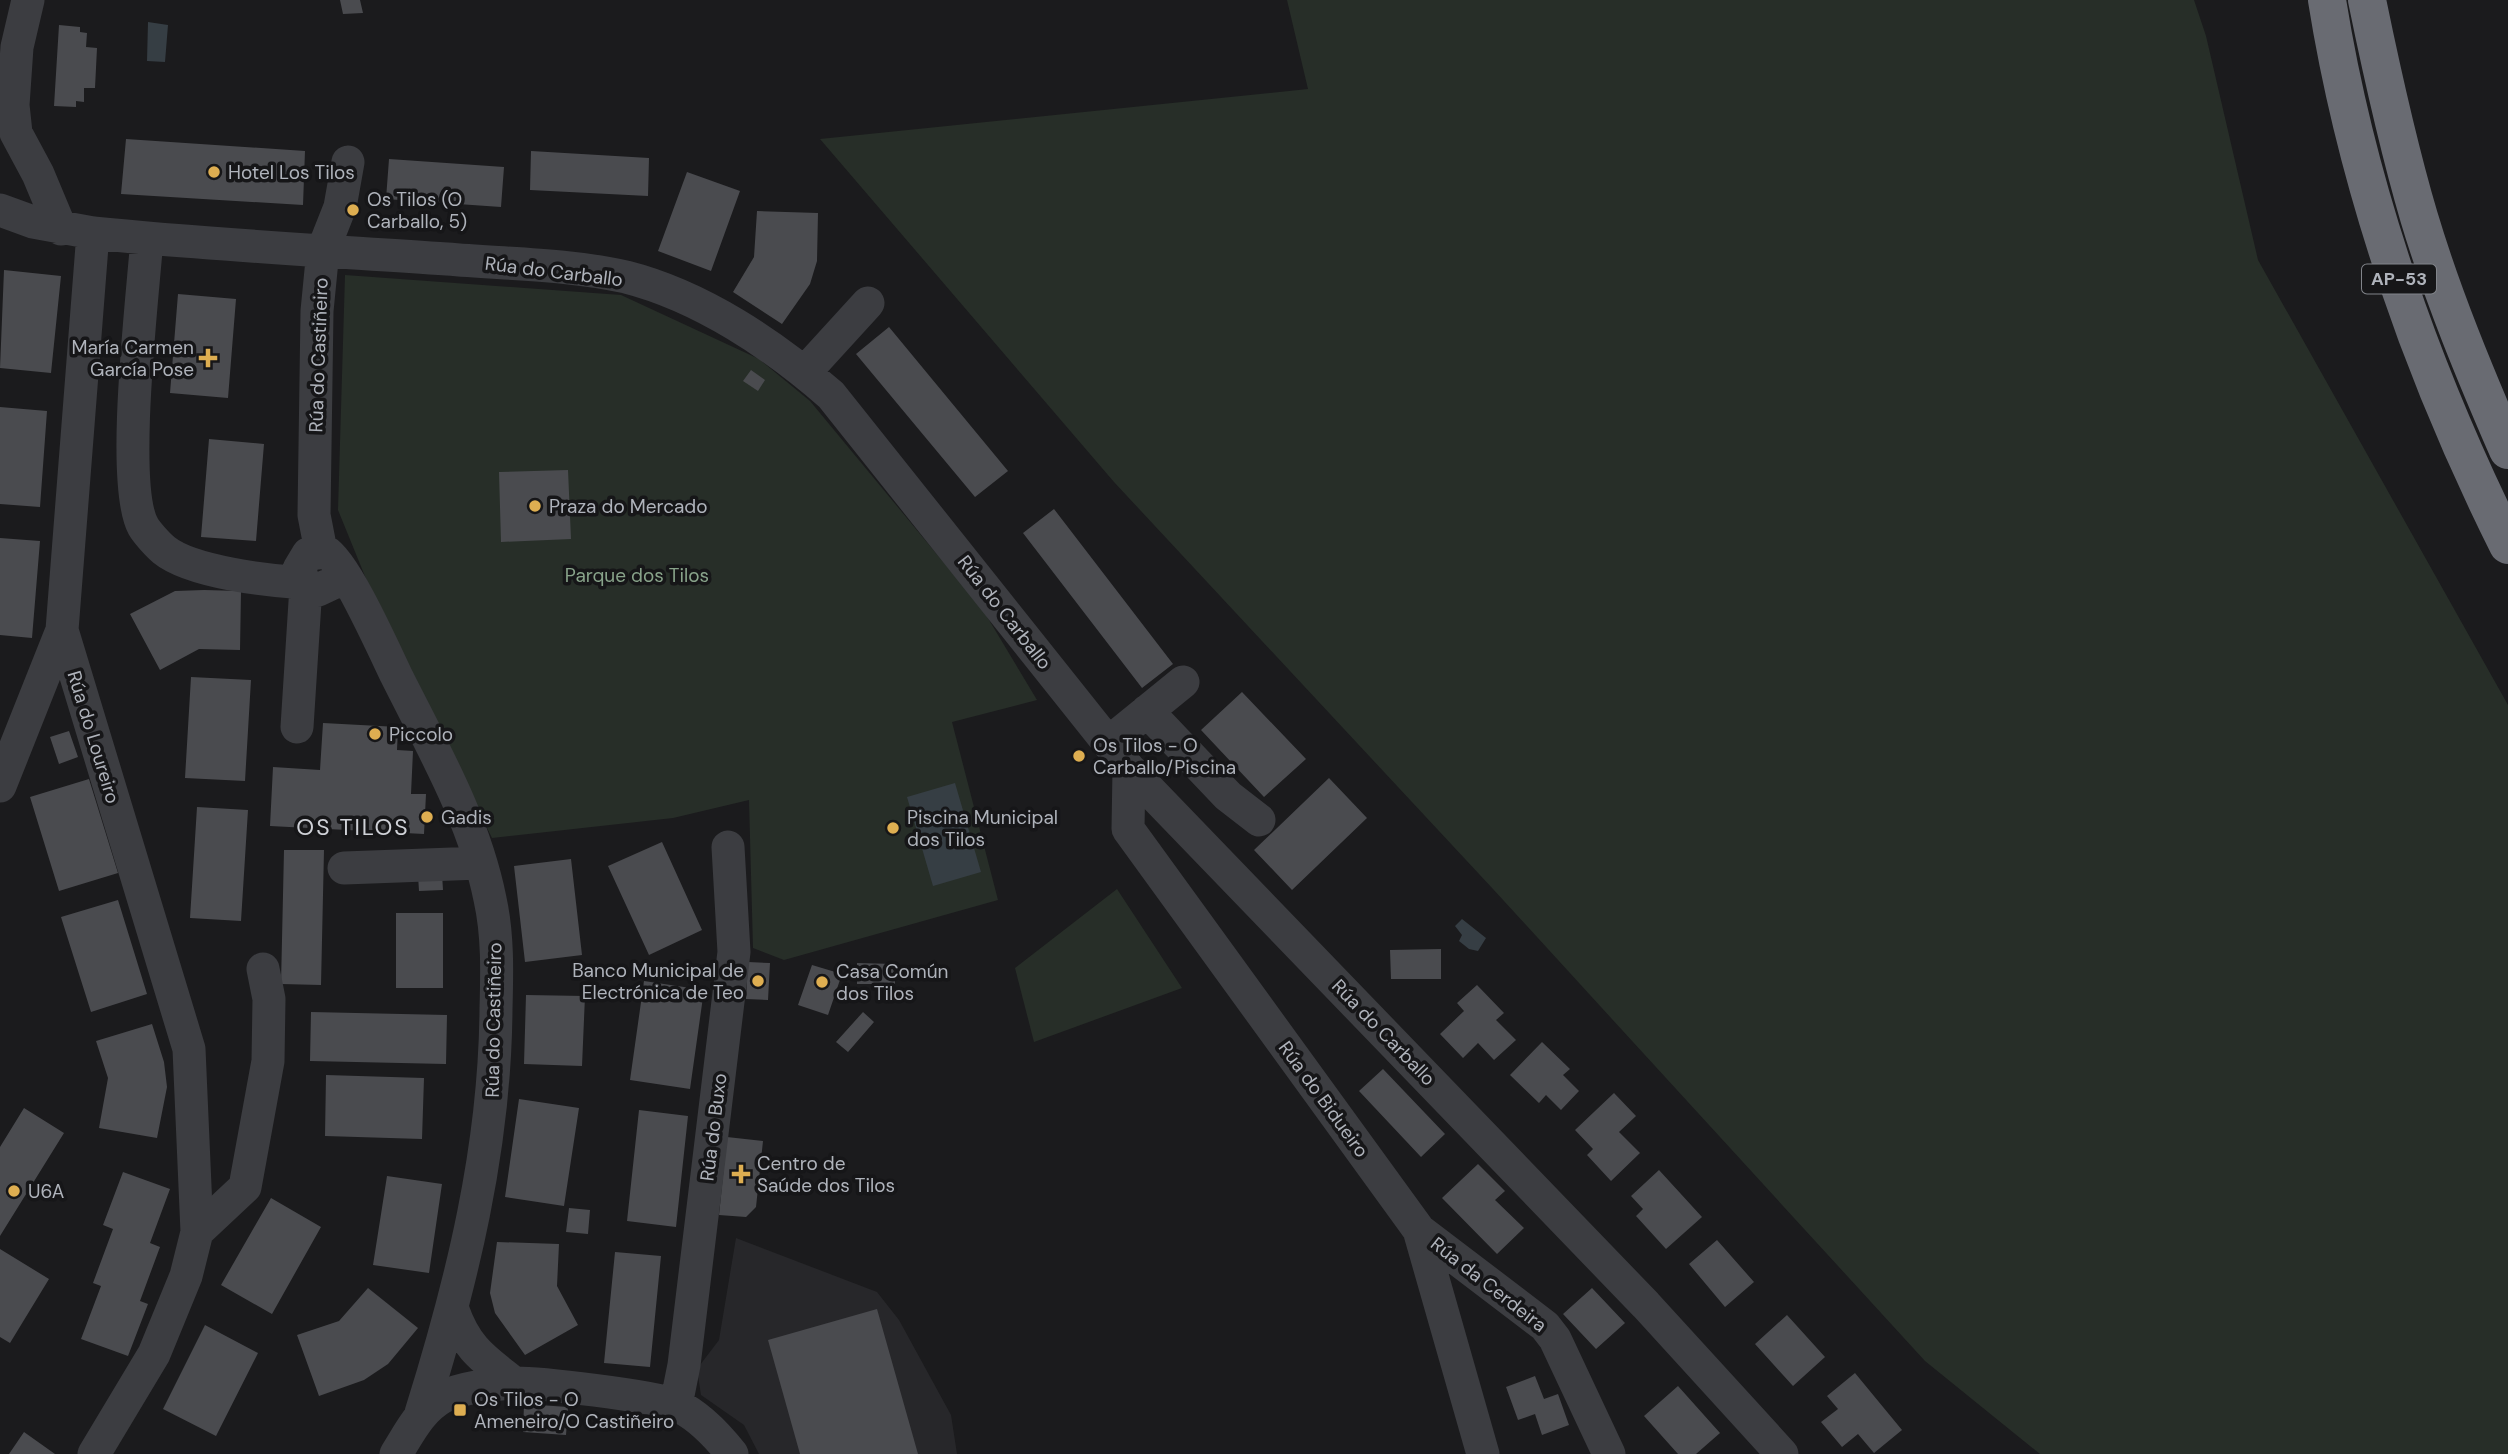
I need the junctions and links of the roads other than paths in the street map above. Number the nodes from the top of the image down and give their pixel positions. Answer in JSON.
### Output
{"nodes":[{"id":1,"x":28,"y":0,"type":"edge"},
{"id":2,"x":2327,"y":0,"type":"edge"},
{"id":3,"x":2367,"y":0,"type":"edge"},
{"id":4,"x":348,"y":162,"type":"dead end"},
{"id":5,"x":0,"y":210,"type":"edge"},
{"id":6,"x":61,"y":229,"type":"junction"},
{"id":7,"x":93,"y":233,"type":"junction"},
{"id":8,"x":147,"y":238,"type":"junction"},
{"id":9,"x":323,"y":250,"type":"junction"},
{"id":10,"x":868,"y":303,"type":"dead end"},
{"id":11,"x":805,"y":372,"type":"junction"},
{"id":12,"x":2508,"y":450,"type":"edge"},
{"id":13,"x":2508,"y":545,"type":"edge"},
{"id":14,"x":330,"y":560,"type":"junction"},
{"id":15,"x":305,"y":584,"type":"junction"},
{"id":16,"x":62,"y":630,"type":"junction"},
{"id":17,"x":1182,"y":682,"type":"dead end"},
{"id":18,"x":1147,"y":711,"type":"junction"},
{"id":19,"x":297,"y":727,"type":"dead end"},
{"id":20,"x":1108,"y":743,"type":"junction"},
{"id":21,"x":1129,"y":769,"type":"junction"},
{"id":22,"x":0,"y":786,"type":"edge"},
{"id":23,"x":1259,"y":820,"type":"dead end"},
{"id":24,"x":728,"y":847,"type":"dead end"},
{"id":25,"x":480,"y":863,"type":"junction"},
{"id":26,"x":344,"y":868,"type":"dead end"},
{"id":27,"x":263,"y":969,"type":"dead end"},
{"id":28,"x":1419,"y":1230,"type":"junction"},
{"id":29,"x":197,"y":1231,"type":"junction"},
{"id":30,"x":453,"y":1310,"type":"junction"},
{"id":31,"x":514,"y":1383,"type":"junction"},
{"id":32,"x":676,"y":1405,"type":"junction"},
{"id":33,"x":421,"y":1413,"type":"junction"},
{"id":34,"x":94,"y":1454,"type":"edge"},
{"id":35,"x":396,"y":1454,"type":"edge"},
{"id":36,"x":732,"y":1454,"type":"edge"},
{"id":37,"x":1483,"y":1454,"type":"edge"},
{"id":38,"x":1609,"y":1454,"type":"edge"},
{"id":39,"x":1782,"y":1454,"type":"edge"}],
"edges":[{"from":1,"to":6,"type":"street"},
{"from":2,"to":13,"type":"highway","number":"AP-53"},
{"from":3,"to":12,"type":"highway","number":"AP-53"},
{"from":4,"to":9,"type":"street","name":"Rúa do Castiñeiro"},
{"from":5,"to":6,"type":"street","name":"Rúa do Carballo"},
{"from":6,"to":7,"type":"street","name":"Rúa do Carballo"},
{"from":7,"to":8,"type":"street","name":"Rúa do Carballo"},
{"from":7,"to":16,"type":"street","name":"Rúa do Loureiro"},
{"from":8,"to":9,"type":"street","name":"Rúa do Carballo"},
{"from":8,"to":15,"type":"street"},
{"from":9,"to":11,"type":"street","name":"Rúa do Carballo"},
{"from":9,"to":14,"type":"street","name":"Rúa do Castiñeiro"},
{"from":10,"to":11,"type":"street"},
{"from":11,"to":20,"type":"street","name":"Rúa do Carballo"},
{"from":14,"to":15,"type":"street"},
{"from":14,"to":25,"type":"street","name":"Rúa do Castiñeiro"},
{"from":15,"to":19,"type":"street"},
{"from":16,"to":22,"type":"street"},
{"from":16,"to":29,"type":"street","name":"Rúa do Loureiro"},
{"from":17,"to":18,"type":"street"},
{"from":18,"to":20,"type":"street"},
{"from":18,"to":23,"type":"street"},
{"from":20,"to":21,"type":"street","name":"Rúa do Carballo"},
{"from":21,"to":28,"type":"street","name":"Rúa do Bidueiro"},
{"from":21,"to":39,"type":"street","name":"Rúa do Carballo"},
{"from":24,"to":32,"type":"street","name":"Rúa do Buxo"},
{"from":25,"to":26,"type":"street"},
{"from":25,"to":30,"type":"street","name":"Rúa do Castiñeiro"},
{"from":27,"to":29,"type":"street"},
{"from":28,"to":37,"type":"street","name":"Rúa do Bidueiro"},
{"from":28,"to":38,"type":"street","name":"Rúa da Cerdeira"},
{"from":29,"to":34,"type":"street","name":"Rúa do Loureiro"},
{"from":30,"to":31,"type":"street"},
{"from":30,"to":33,"type":"street","name":"Rúa do Castiñeiro"},
{"from":31,"to":32,"type":"street"},
{"from":31,"to":33,"type":"street"},
{"from":32,"to":36,"type":"street"},
{"from":33,"to":35,"type":"street"}]}
